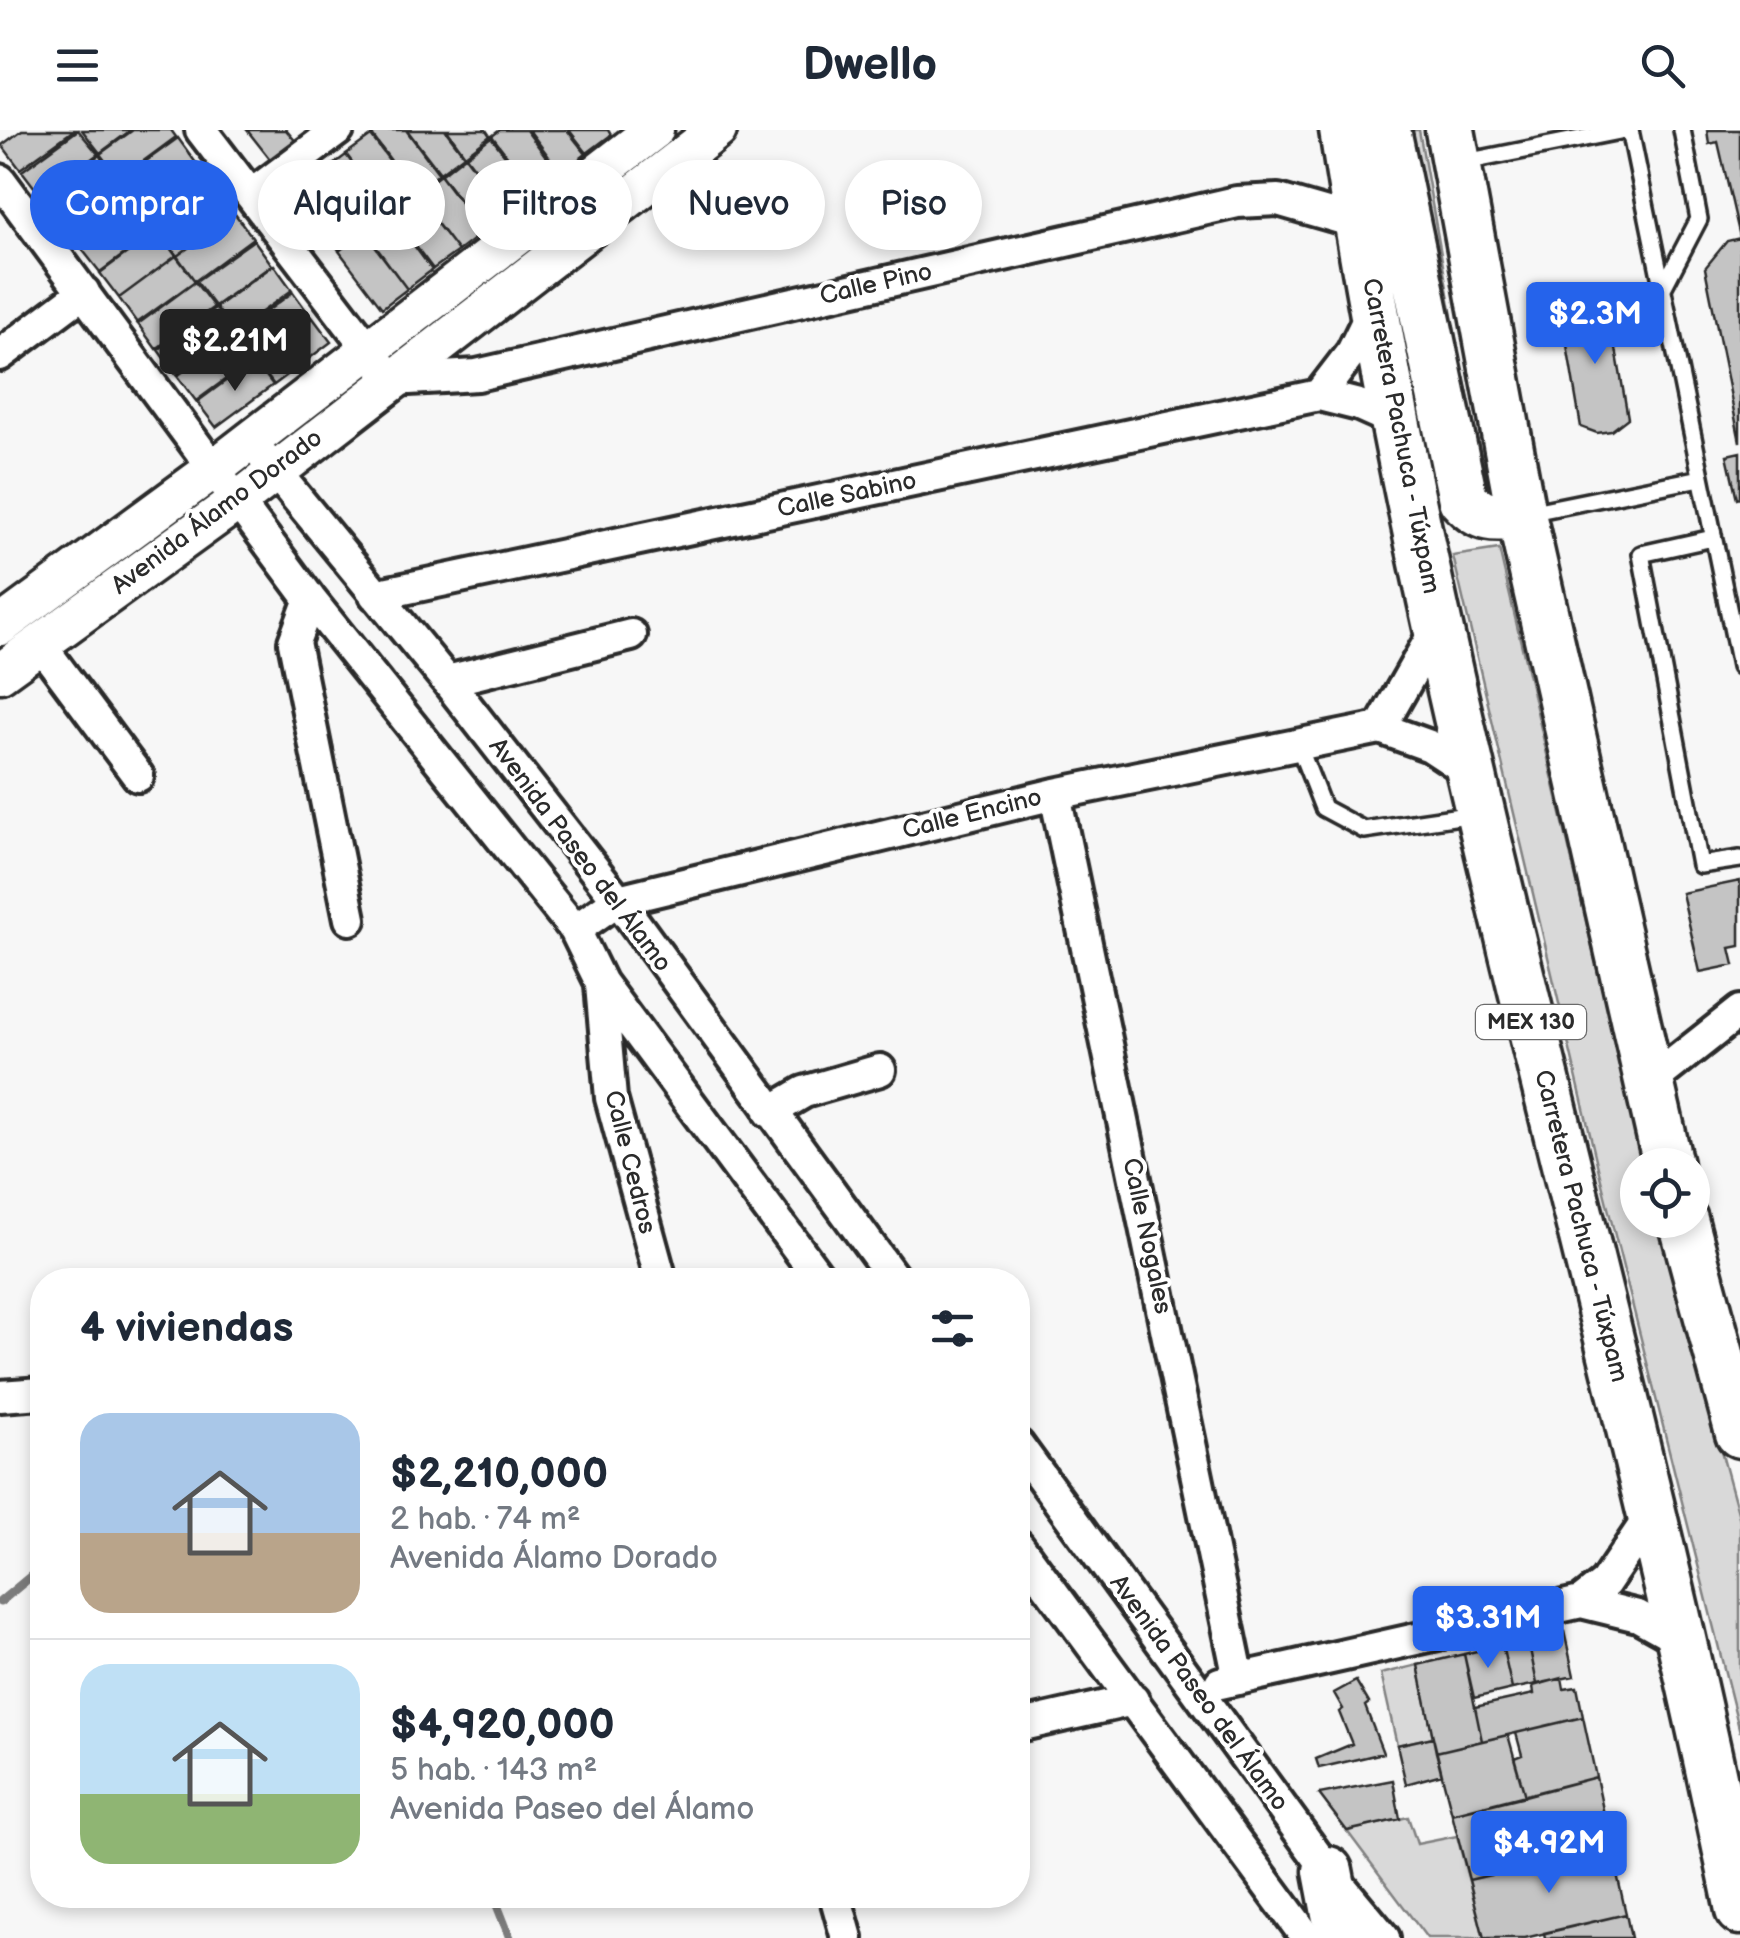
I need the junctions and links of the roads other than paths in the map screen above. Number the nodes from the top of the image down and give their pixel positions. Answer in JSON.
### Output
{"nodes":[{"id":1,"x":202,"y":130,"type":"edge"},
{"id":2,"x":338,"y":130,"type":"edge"},
{"id":3,"x":717,"y":130,"type":"edge"},
{"id":4,"x":1344,"y":130,"type":"edge"},
{"id":5,"x":1386,"y":130,"type":"edge"},
{"id":6,"x":1627,"y":130,"type":"edge"},
{"id":7,"x":1682,"y":130,"type":"edge"},
{"id":8,"x":648,"y":135,"type":"edge"},
{"id":9,"x":1560,"y":136,"type":"edge"},
{"id":10,"x":1453,"y":147,"type":"edge"},
{"id":11,"x":661,"y":160,"type":"edge"},
{"id":12,"x":678,"y":160,"type":"edge"},
{"id":13,"x":652,"y":179,"type":"edge"},
{"id":14,"x":0,"y":180,"type":"edge"},
{"id":15,"x":251,"y":195,"type":"junction"},
{"id":16,"x":1358,"y":223,"type":"junction"},
{"id":17,"x":1662,"y":290,"type":"junction"},
{"id":18,"x":84,"y":292,"type":"junction"},
{"id":19,"x":1374,"y":305,"type":"junction"},
{"id":20,"x":0,"y":355,"type":"edge"},
{"id":21,"x":381,"y":366,"type":"junction"},
{"id":22,"x":1320,"y":395,"type":"junction"},
{"id":23,"x":1397,"y":422,"type":"junction"},
{"id":24,"x":250,"y":441,"type":"junction"},
{"id":25,"x":215,"y":468,"type":"junction"},
{"id":26,"x":274,"y":470,"type":"junction"},
{"id":27,"x":1700,"y":478,"type":"junction"},
{"id":28,"x":239,"y":500,"type":"junction"},
{"id":29,"x":1520,"y":514,"type":"junction"},
{"id":30,"x":1713,"y":538,"type":"junction"},
{"id":31,"x":375,"y":595,"type":"junction"},
{"id":32,"x":310,"y":599,"type":"junction"},
{"id":33,"x":1439,"y":625,"type":"junction"},
{"id":34,"x":0,"y":626,"type":"edge"},
{"id":35,"x":631,"y":635,"type":"dead end"},
{"id":36,"x":39,"y":643,"type":"junction"},
{"id":37,"x":1740,"y":666,"type":"edge"},
{"id":38,"x":0,"y":673,"type":"edge"},
{"id":39,"x":447,"y":681,"type":"junction"},
{"id":40,"x":1380,"y":728,"type":"junction"},
{"id":41,"x":1298,"y":744,"type":"junction"},
{"id":42,"x":138,"y":776,"type":"dead end"},
{"id":43,"x":1476,"y":793,"type":"junction"},
{"id":44,"x":1055,"y":794,"type":"junction"},
{"id":45,"x":1740,"y":859,"type":"edge"},
{"id":46,"x":618,"y":900,"type":"junction"},
{"id":47,"x":350,"y":920,"type":"dead end"},
{"id":48,"x":575,"y":930,"type":"junction"},
{"id":49,"x":601,"y":983,"type":"junction"},
{"id":50,"x":1740,"y":1011,"type":"edge"},
{"id":51,"x":880,"y":1070,"type":"dead end"},
{"id":52,"x":1649,"y":1083,"type":"junction"},
{"id":53,"x":770,"y":1112,"type":"junction"},
{"id":54,"x":1664,"y":1148,"type":"edge"},
{"id":55,"x":1688,"y":1238,"type":"edge"},
{"id":56,"x":657,"y":1268,"type":"edge"},
{"id":57,"x":812,"y":1268,"type":"edge"},
{"id":58,"x":886,"y":1268,"type":"edge"},
{"id":59,"x":30,"y":1395,"type":"edge"},
{"id":60,"x":0,"y":1396,"type":"edge"},
{"id":61,"x":1739,"y":1427,"type":"edge"},
{"id":62,"x":1030,"y":1461,"type":"edge"},
{"id":63,"x":1651,"y":1515,"type":"junction"},
{"id":64,"x":1030,"y":1560,"type":"edge"},
{"id":65,"x":1581,"y":1602,"type":"junction"},
{"id":66,"x":1681,"y":1640,"type":"junction"},
{"id":67,"x":1239,"y":1679,"type":"junction"},
{"id":68,"x":1197,"y":1688,"type":"junction"},
{"id":69,"x":1132,"y":1700,"type":"junction"},
{"id":70,"x":1030,"y":1723,"type":"edge"},
{"id":71,"x":1328,"y":1871,"type":"junction"},
{"id":72,"x":839,"y":1908,"type":"edge"},
{"id":73,"x":1740,"y":1910,"type":"edge"},
{"id":74,"x":847,"y":1938,"type":"edge"},
{"id":75,"x":1307,"y":1938,"type":"edge"},
{"id":76,"x":1348,"y":1938,"type":"edge"},
{"id":77,"x":1384,"y":1938,"type":"edge"}],
"edges":[{"from":1,"to":15,"type":"street"},
{"from":2,"to":15,"type":"street"},
{"from":3,"to":12,"type":"street","name":"Avenida Álamo Dorado"},
{"from":4,"to":16,"type":"main road","name":"Carretera Pachuca - Túxpam","number":"MEX 130"},
{"from":5,"to":29,"type":"main road"},
{"from":6,"to":9,"type":"lane"},
{"from":6,"to":17,"type":"lane"},
{"from":7,"to":17,"type":"lane"},
{"from":8,"to":11,"type":"street"},
{"from":8,"to":21,"type":"street","name":"Avenida Álamo Dorado"},
{"from":9,"to":10,"type":"lane"},
{"from":10,"to":29,"type":"main road"},
{"from":13,"to":21,"type":"street","name":"Avenida Álamo Dorado"},
{"from":14,"to":18,"type":"street","name":"Avenida Paseo del Álamo"},
{"from":15,"to":21,"type":"street"},
{"from":16,"to":19,"type":"main road","name":"Carretera Pachuca - Túxpam","number":"MEX 130"},
{"from":16,"to":21,"type":"street","name":"Calle Pino"},
{"from":17,"to":27,"type":"lane"},
{"from":18,"to":20,"type":"street"},
{"from":18,"to":25,"type":"street","name":"Avenida Paseo del Álamo"},
{"from":19,"to":22,"type":"street"},
{"from":19,"to":23,"type":"main road","name":"Carretera Pachuca - Túxpam","number":"MEX 130"},
{"from":21,"to":24,"type":"street","name":"Avenida Álamo Dorado"},
{"from":21,"to":26,"type":"street","name":"Avenida Álamo Dorado"},
{"from":22,"to":23,"type":"street","name":"Calle Sabino"},
{"from":22,"to":31,"type":"street","name":"Calle Sabino"},
{"from":23,"to":33,"type":"main road","name":"Carretera Pachuca - Túxpam","number":"MEX 130"},
{"from":24,"to":25,"type":"street","name":"Avenida Álamo Dorado"},
{"from":24,"to":26,"type":"street","name":"Avenida Paseo del Álamo"},
{"from":25,"to":28,"type":"street","name":"Avenida Paseo del Álamo"},
{"from":25,"to":34,"type":"street","name":"Avenida Álamo Dorado"},
{"from":26,"to":28,"type":"street","name":"Avenida Álamo Dorado"},
{"from":26,"to":31,"type":"street","name":"Avenida Paseo del Álamo"},
{"from":27,"to":29,"type":"lane"},
{"from":27,"to":30,"type":"lane"},
{"from":28,"to":32,"type":"street","name":"Avenida Paseo del Álamo"},
{"from":28,"to":36,"type":"street","name":"Avenida Álamo Dorado"},
{"from":29,"to":52,"type":"main road"},
{"from":30,"to":37,"type":"lane"},
{"from":30,"to":45,"type":"lane"},
{"from":31,"to":39,"type":"street","name":"Avenida Paseo del Álamo"},
{"from":32,"to":47,"type":"street"},
{"from":32,"to":48,"type":"street","name":"Avenida Paseo del Álamo"},
{"from":33,"to":40,"type":"street"},
{"from":33,"to":43,"type":"main road","name":"Carretera Pachuca - Túxpam","number":"MEX 130"},
{"from":35,"to":39,"type":"street"},
{"from":36,"to":38,"type":"street","name":"Avenida Álamo Dorado"},
{"from":36,"to":42,"type":"street"},
{"from":39,"to":46,"type":"street","name":"Avenida Paseo del Álamo"},
{"from":40,"to":41,"type":"street","name":"Calle Encino"},
{"from":40,"to":43,"type":"street"},
{"from":41,"to":43,"type":"lane"},
{"from":41,"to":44,"type":"street","name":"Calle Encino"},
{"from":43,"to":63,"type":"main road","name":"Carretera Pachuca - Túxpam","number":"MEX 130"},
{"from":44,"to":46,"type":"street","name":"Calle Encino"},
{"from":44,"to":67,"type":"street","name":"Calle Nogales"},
{"from":46,"to":48,"type":"street","name":"Calle Encino"},
{"from":46,"to":53,"type":"street","name":"Avenida Paseo del Álamo"},
{"from":48,"to":49,"type":"street","name":"Avenida Paseo del Álamo"},
{"from":49,"to":56,"type":"street","name":"Calle Cedros"},
{"from":49,"to":57,"type":"street","name":"Avenida Paseo del Álamo"},
{"from":50,"to":52,"type":"street"},
{"from":51,"to":53,"type":"street"},
{"from":52,"to":54,"type":"main road"},
{"from":53,"to":58,"type":"street","name":"Avenida Paseo del Álamo"},
{"from":55,"to":61,"type":"main road"},
{"from":59,"to":60,"type":"street"},
{"from":62,"to":68,"type":"street","name":"Avenida Paseo del Álamo"},
{"from":63,"to":65,"type":"street"},
{"from":63,"to":66,"type":"main road","name":"Carretera Pachuca - Túxpam","number":"MEX 130"},
{"from":64,"to":69,"type":"street"},
{"from":65,"to":66,"type":"street"},
{"from":65,"to":67,"type":"street"},
{"from":66,"to":73,"type":"main road","name":"Carretera Pachuca - Túxpam","number":"MEX 130"},
{"from":67,"to":68,"type":"street"},
{"from":68,"to":71,"type":"street","name":"Avenida Paseo del Álamo"},
{"from":69,"to":70,"type":"street"},
{"from":69,"to":75,"type":"street"},
{"from":71,"to":76,"type":"main road"},
{"from":71,"to":77,"type":"street","name":"Avenida Paseo del Álamo"},
{"from":72,"to":74,"type":"street"}]}
